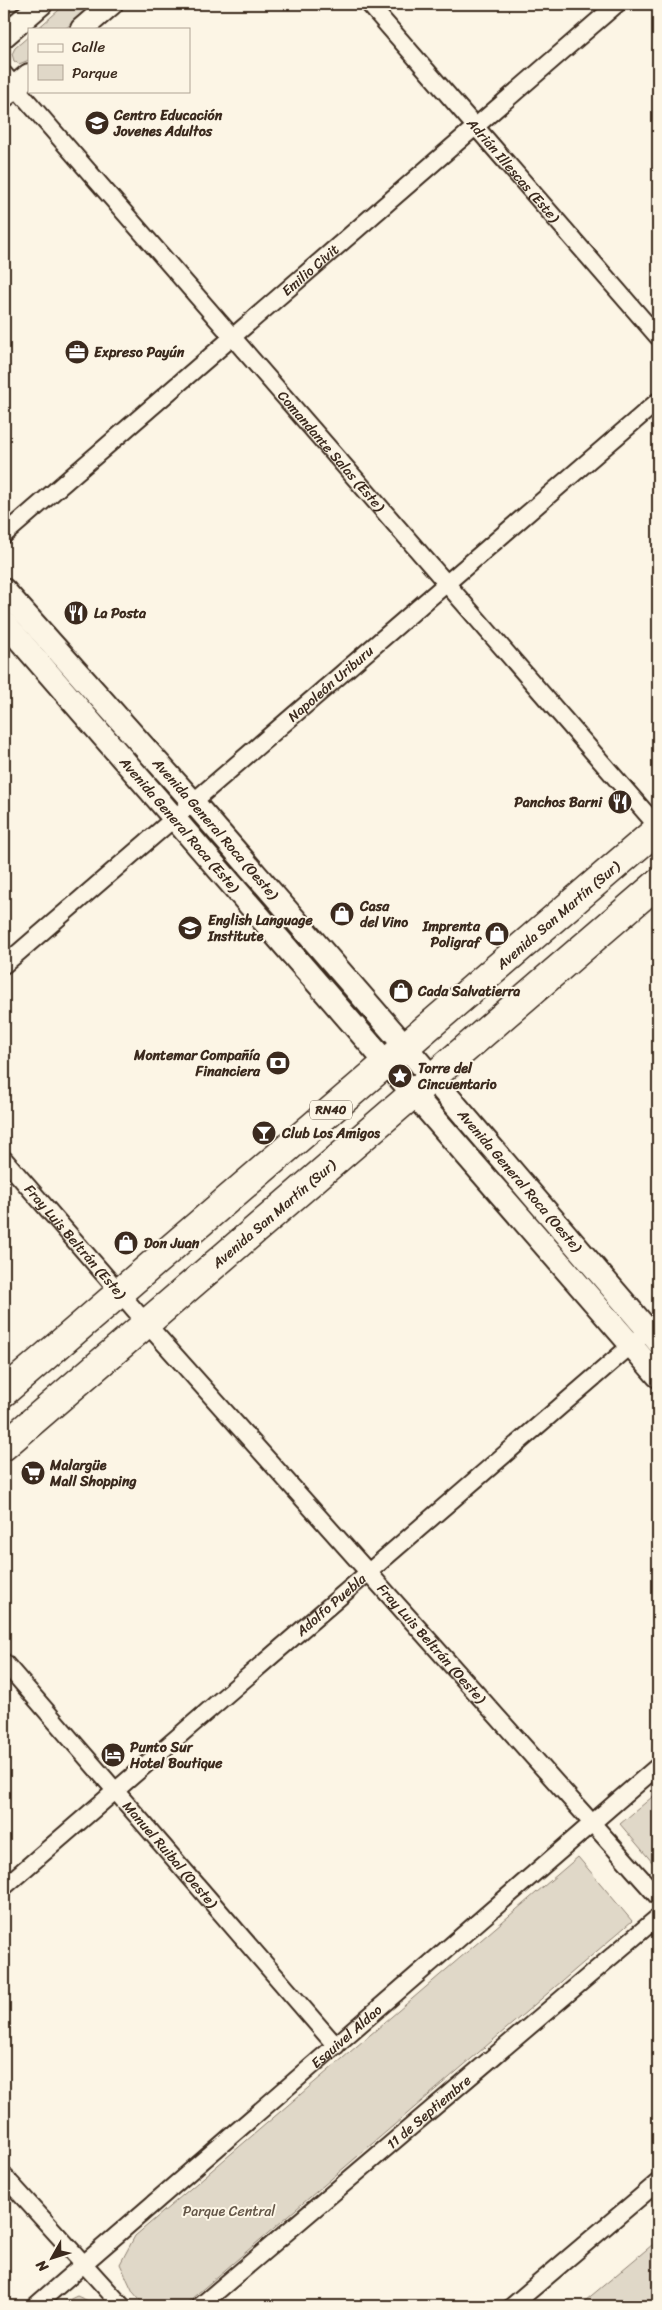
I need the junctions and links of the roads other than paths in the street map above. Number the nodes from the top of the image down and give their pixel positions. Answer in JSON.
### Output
{"nodes":[{"id":1,"x":41,"y":4,"type":"edge"},
{"id":2,"x":111,"y":4,"type":"edge"},
{"id":3,"x":370,"y":4,"type":"edge"},
{"id":4,"x":617,"y":4,"type":"edge"},
{"id":5,"x":83,"y":28,"type":"edge"},
{"id":6,"x":4,"y":36,"type":"edge"},
{"id":7,"x":13,"y":83,"type":"edge"},
{"id":8,"x":476,"y":126,"type":"junction"},
{"id":9,"x":658,"y":336,"type":"edge"},
{"id":10,"x":232,"y":338,"type":"junction"},
{"id":11,"x":658,"y":401,"type":"edge"},
{"id":12,"x":4,"y":535,"type":"edge"},
{"id":13,"x":446,"y":584,"type":"junction"},
{"id":14,"x":4,"y":590,"type":"edge"},
{"id":15,"x":4,"y":622,"type":"edge"},
{"id":16,"x":192,"y":802,"type":"junction"},
{"id":17,"x":174,"y":818,"type":"junction"},
{"id":18,"x":658,"y":828,"type":"edge"},
{"id":19,"x":658,"y":883,"type":"edge"},
{"id":20,"x":4,"y":965,"type":"edge"},
{"id":21,"x":396,"y":1054,"type":"junction"},
{"id":22,"x":423,"y":1085,"type":"junction"},
{"id":23,"x":4,"y":1159,"type":"edge"},
{"id":24,"x":119,"y":1292,"type":"junction"},
{"id":25,"x":146,"y":1323,"type":"junction"},
{"id":26,"x":649,"y":1335,"type":"edge"},
{"id":27,"x":658,"y":1376,"type":"edge"},
{"id":28,"x":4,"y":1392,"type":"edge"},
{"id":29,"x":4,"y":1446,"type":"edge"},
{"id":30,"x":369,"y":1572,"type":"junction"},
{"id":31,"x":4,"y":1662,"type":"edge"},
{"id":32,"x":658,"y":1766,"type":"edge"},
{"id":33,"x":115,"y":1790,"type":"junction"},
{"id":34,"x":594,"y":1822,"type":"junction"},
{"id":35,"x":4,"y":1887,"type":"edge"},
{"id":36,"x":658,"y":1896,"type":"edge"},
{"id":37,"x":658,"y":1917,"type":"edge"},
{"id":38,"x":336,"y":2046,"type":"junction"},
{"id":39,"x":4,"y":2176,"type":"edge"},
{"id":40,"x":658,"y":2182,"type":"edge"},
{"id":41,"x":83,"y":2265,"type":"junction"},
{"id":42,"x":35,"y":2306,"type":"edge"},
{"id":43,"x":122,"y":2306,"type":"edge"},
{"id":44,"x":200,"y":2306,"type":"edge"},
{"id":45,"x":512,"y":2306,"type":"edge"}],
"edges":[{"from":1,"to":6,"type":"main road"},
{"from":2,"to":5,"type":"main road"},
{"from":3,"to":8,"type":"street","name":"Adrián Illescas (Este)"},
{"from":4,"to":8,"type":"street","name":"Emilio Civit"},
{"from":7,"to":10,"type":"street","name":"Comandante Salas (Este)"},
{"from":8,"to":9,"type":"street","name":"Adrián Illescas (Este)"},
{"from":8,"to":10,"type":"street","name":"Emilio Civit"},
{"from":10,"to":12,"type":"street","name":"Emilio Civit"},
{"from":10,"to":13,"type":"street","name":"Comandante Salas (Este)"},
{"from":11,"to":13,"type":"street","name":"Napoleón Uriburu"},
{"from":13,"to":16,"type":"street","name":"Napoleón Uriburu"},
{"from":13,"to":18,"type":"street","name":"Comandante Salas (Este)"},
{"from":14,"to":16,"type":"main road","name":"Avenida General Roca (Oeste)"},
{"from":15,"to":17,"type":"main road","name":"Avenida General Roca (Este)"},
{"from":16,"to":17,"type":"street","name":"Napoleón Uriburu"},
{"from":16,"to":21,"type":"main road","name":"Avenida General Roca (Oeste)"},
{"from":17,"to":20,"type":"street","name":"Napoleón Uriburu"},
{"from":17,"to":21,"type":"main road","name":"Avenida General Roca (Este)"},
{"from":18,"to":21,"type":"highway","name":"Avenida San Martín (Sur)","number":"RN40"},
{"from":19,"to":22,"type":"highway","name":"Avenida San Martín (Sur)","number":"RN40"},
{"from":21,"to":22,"type":"main road","name":"Avenida General Roca (Oeste)"},
{"from":21,"to":24,"type":"highway","name":"Avenida San Martín (Sur)","number":"RN40"},
{"from":22,"to":25,"type":"highway","name":"Avenida San Martín (Sur)","number":"RN40"},
{"from":22,"to":26,"type":"main road","name":"Avenida General Roca (Oeste)"},
{"from":23,"to":24,"type":"street","name":"Fray Luis Beltrán (Este)"},
{"from":24,"to":25,"type":"street","name":"Fray Luis Beltrán (Este)"},
{"from":24,"to":28,"type":"highway","name":"Avenida San Martín (Sur)","number":"RN40"},
{"from":25,"to":29,"type":"highway","name":"Avenida San Martín (Sur)","number":"RN40"},
{"from":25,"to":30,"type":"street","name":"Fray Luis Beltrán (Oeste)"},
{"from":26,"to":27,"type":"main road","name":"Avenida General Roca (Oeste)"},
{"from":26,"to":30,"type":"street","name":"Adolfo Puebla"},
{"from":30,"to":33,"type":"street","name":"Adolfo Puebla"},
{"from":30,"to":34,"type":"street","name":"Fray Luis Beltrán (Oeste)"},
{"from":31,"to":33,"type":"street","name":"Manuel Ruibal (Oeste)"},
{"from":32,"to":34,"type":"street","name":"Esquivel Aldao"},
{"from":33,"to":35,"type":"street","name":"Adolfo Puebla"},
{"from":33,"to":38,"type":"street","name":"Manuel Ruibal (Oeste)"},
{"from":34,"to":36,"type":"street","name":"Fray Luis Beltrán (Oeste)"},
{"from":34,"to":38,"type":"street","name":"Esquivel Aldao"},
{"from":37,"to":44,"type":"street","name":"11 de Septiembre"},
{"from":38,"to":41,"type":"street","name":"Esquivel Aldao"},
{"from":39,"to":41,"type":"street"},
{"from":40,"to":45,"type":"street"},
{"from":41,"to":42,"type":"street","name":"Esquivel Aldao"},
{"from":41,"to":43,"type":"street"}]}
